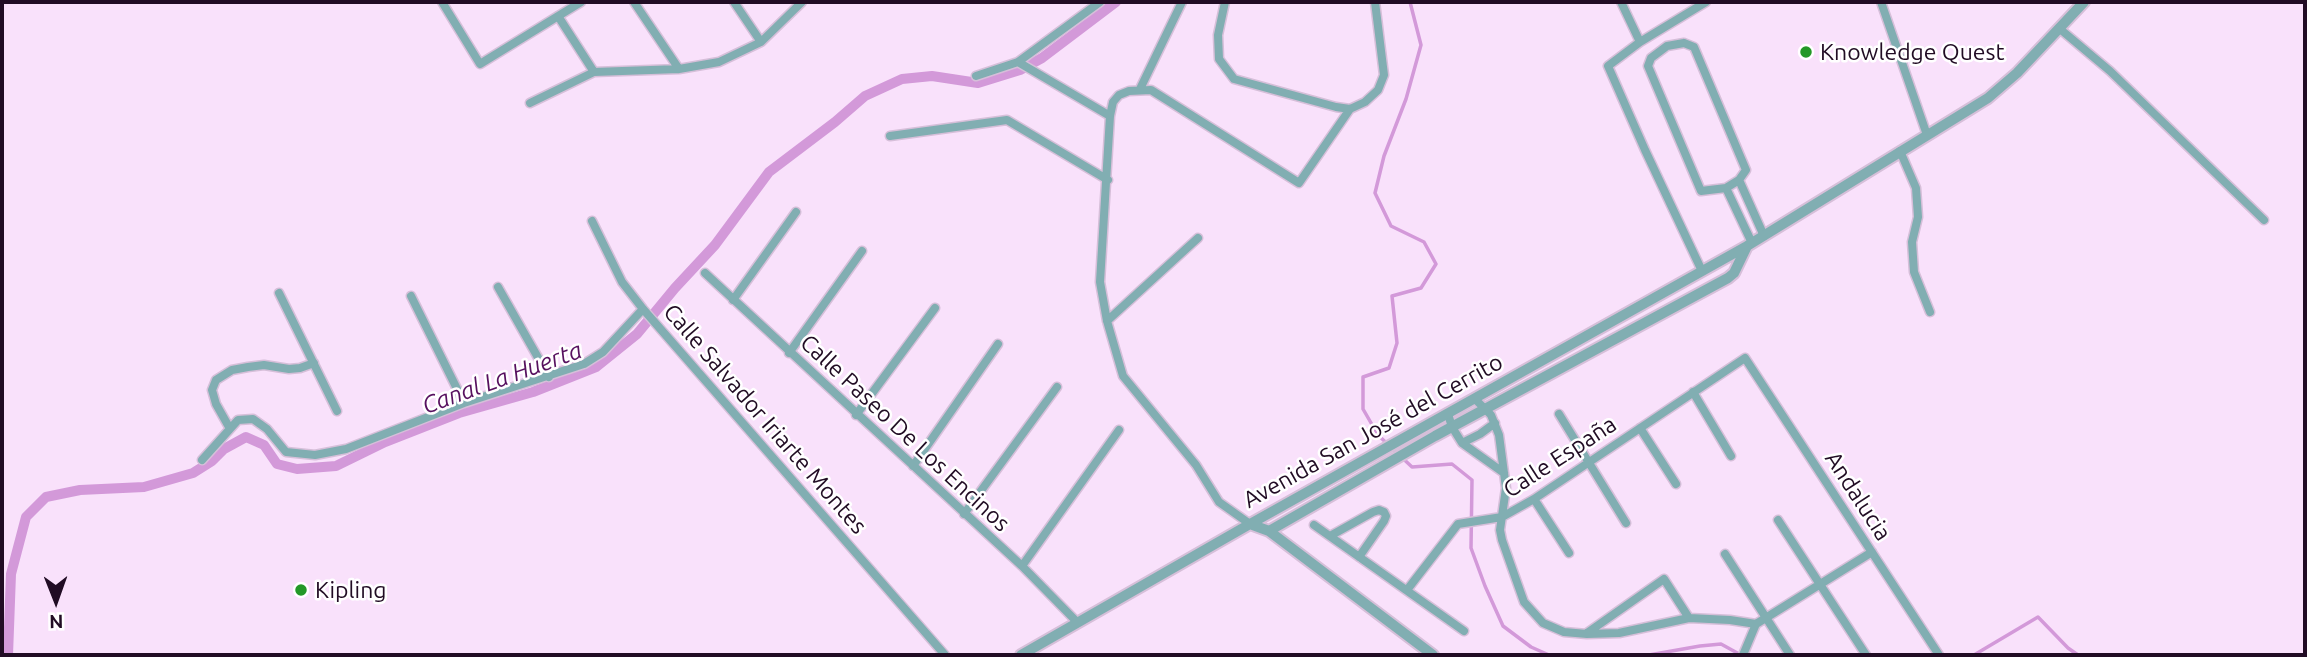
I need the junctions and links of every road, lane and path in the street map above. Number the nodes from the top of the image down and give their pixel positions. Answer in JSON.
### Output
{"nodes":[{"id":1,"x":442,"y":2,"type":"edge"},
{"id":2,"x":581,"y":2,"type":"edge"},
{"id":3,"x":634,"y":2,"type":"edge"},
{"id":4,"x":734,"y":2,"type":"edge"},
{"id":5,"x":802,"y":2,"type":"edge"},
{"id":6,"x":1100,"y":2,"type":"edge"},
{"id":7,"x":1182,"y":2,"type":"edge"},
{"id":8,"x":1226,"y":2,"type":"edge"},
{"id":9,"x":1375,"y":2,"type":"edge"},
{"id":10,"x":1621,"y":2,"type":"edge"},
{"id":11,"x":1706,"y":2,"type":"edge"},
{"id":12,"x":1881,"y":2,"type":"edge"},
{"id":13,"x":2084,"y":2,"type":"edge"},
{"id":14,"x":558,"y":16,"type":"junction"},
{"id":15,"x":2060,"y":29,"type":"junction"},
{"id":16,"x":761,"y":42,"type":"junction"},
{"id":17,"x":1640,"y":42,"type":"junction"},
{"id":18,"x":1019,"y":62,"type":"junction"},
{"id":19,"x":679,"y":69,"type":"junction"},
{"id":20,"x":594,"y":72,"type":"junction"},
{"id":21,"x":976,"y":76,"type":"dead end"},
{"id":22,"x":1140,"y":89,"type":"junction"},
{"id":23,"x":530,"y":103,"type":"dead end"},
{"id":24,"x":1350,"y":108,"type":"junction"},
{"id":25,"x":1110,"y":116,"type":"junction"},
{"id":26,"x":1927,"y":135,"type":"junction"},
{"id":27,"x":890,"y":136,"type":"dead end"},
{"id":28,"x":1900,"y":151,"type":"junction"},
{"id":29,"x":1108,"y":180,"type":"junction"},
{"id":30,"x":1739,"y":180,"type":"junction"},
{"id":31,"x":1726,"y":188,"type":"junction"},
{"id":32,"x":796,"y":212,"type":"dead end"},
{"id":33,"x":2264,"y":220,"type":"dead end"},
{"id":34,"x":592,"y":221,"type":"dead end"},
{"id":35,"x":1764,"y":236,"type":"junction"},
{"id":36,"x":1198,"y":238,"type":"dead end"},
{"id":37,"x":1749,"y":245,"type":"junction"},
{"id":38,"x":862,"y":251,"type":"dead end"},
{"id":39,"x":1720,"y":261,"type":"junction"},
{"id":40,"x":1703,"y":271,"type":"junction"},
{"id":41,"x":705,"y":273,"type":"dead end"},
{"id":42,"x":1728,"y":278,"type":"junction"},
{"id":43,"x":498,"y":287,"type":"dead end"},
{"id":44,"x":279,"y":293,"type":"dead end"},
{"id":45,"x":411,"y":296,"type":"dead end"},
{"id":46,"x":733,"y":300,"type":"junction"},
{"id":47,"x":935,"y":309,"type":"dead end"},
{"id":48,"x":645,"y":310,"type":"junction"},
{"id":49,"x":1930,"y":312,"type":"dead end"},
{"id":50,"x":1107,"y":321,"type":"junction"},
{"id":51,"x":999,"y":344,"type":"dead end"},
{"id":52,"x":789,"y":353,"type":"junction"},
{"id":53,"x":1745,"y":358,"type":"joint"},
{"id":54,"x":314,"y":363,"type":"junction"},
{"id":55,"x":549,"y":377,"type":"junction"},
{"id":56,"x":1057,"y":387,"type":"dead end"},
{"id":57,"x":1693,"y":392,"type":"junction"},
{"id":58,"x":1475,"y":399,"type":"junction"},
{"id":59,"x":464,"y":403,"type":"junction"},
{"id":60,"x":1486,"y":409,"type":"junction"},
{"id":61,"x":337,"y":411,"type":"dead end"},
{"id":62,"x":1448,"y":414,"type":"junction"},
{"id":63,"x":1559,"y":414,"type":"dead end"},
{"id":64,"x":856,"y":415,"type":"junction"},
{"id":65,"x":1495,"y":423,"type":"junction"},
{"id":66,"x":229,"y":427,"type":"junction"},
{"id":67,"x":1452,"y":427,"type":"junction"},
{"id":68,"x":1640,"y":428,"type":"junction"},
{"id":69,"x":1119,"y":429,"type":"dead end"},
{"id":70,"x":1462,"y":443,"type":"junction"},
{"id":71,"x":1731,"y":456,"type":"dead end"},
{"id":72,"x":201,"y":460,"type":"dead end"},
{"id":73,"x":1588,"y":463,"type":"junction"},
{"id":74,"x":913,"y":466,"type":"junction"},
{"id":75,"x":1504,"y":472,"type":"junction"},
{"id":76,"x":1676,"y":484,"type":"dead end"},
{"id":77,"x":1534,"y":499,"type":"junction"},
{"id":78,"x":964,"y":513,"type":"junction"},
{"id":79,"x":1502,"y":517,"type":"junction"},
{"id":80,"x":1778,"y":520,"type":"dead end"},
{"id":81,"x":1626,"y":523,"type":"dead end"},
{"id":82,"x":1250,"y":524,"type":"junction"},
{"id":83,"x":1314,"y":525,"type":"dead end"},
{"id":84,"x":1269,"y":531,"type":"junction"},
{"id":85,"x":1330,"y":537,"type":"junction"},
{"id":86,"x":1872,"y":552,"type":"junction"},
{"id":87,"x":1569,"y":553,"type":"dead end"},
{"id":88,"x":1725,"y":554,"type":"dead end"},
{"id":89,"x":1359,"y":556,"type":"junction"},
{"id":90,"x":1022,"y":566,"type":"junction"},
{"id":91,"x":1819,"y":584,"type":"junction"},
{"id":92,"x":1407,"y":590,"type":"junction"},
{"id":93,"x":1689,"y":618,"type":"junction"},
{"id":94,"x":1767,"y":618,"type":"junction"},
{"id":95,"x":1077,"y":622,"type":"junction"},
{"id":96,"x":1756,"y":624,"type":"junction"},
{"id":97,"x":1464,"y":631,"type":"dead end"},
{"id":98,"x":1587,"y":634,"type":"junction"},
{"id":99,"x":945,"y":655,"type":"edge"},
{"id":100,"x":1021,"y":655,"type":"edge"},
{"id":101,"x":1433,"y":655,"type":"edge"},
{"id":102,"x":1743,"y":655,"type":"edge"},
{"id":103,"x":1790,"y":655,"type":"edge"},
{"id":104,"x":1866,"y":655,"type":"edge"},
{"id":105,"x":1939,"y":655,"type":"edge"}],
"edges":[{"from":1,"to":14,"type":"street"},
{"from":2,"to":14,"type":"street"},
{"from":3,"to":19,"type":"street"},
{"from":4,"to":16,"type":"street"},
{"from":5,"to":16,"type":"street"},
{"from":6,"to":18,"type":"street"},
{"from":7,"to":22,"type":"street"},
{"from":8,"to":24,"type":"street"},
{"from":9,"to":24,"type":"street"},
{"from":10,"to":17,"type":"street"},
{"from":11,"to":17,"type":"street"},
{"from":12,"to":26,"type":"street"},
{"from":13,"to":15,"type":"street","name":"Avenida San José del Cerrito"},
{"from":14,"to":20,"type":"street"},
{"from":15,"to":26,"type":"street","name":"Avenida San José del Cerrito"},
{"from":15,"to":33,"type":"street"},
{"from":16,"to":19,"type":"street"},
{"from":17,"to":40,"type":"street"},
{"from":18,"to":21,"type":"street"},
{"from":18,"to":25,"type":"street"},
{"from":19,"to":20,"type":"street"},
{"from":20,"to":23,"type":"street"},
{"from":22,"to":24,"type":"street"},
{"from":22,"to":25,"type":"street"},
{"from":25,"to":29,"type":"street"},
{"from":26,"to":28,"type":"street","name":"Avenida San José del Cerrito"},
{"from":27,"to":29,"type":"street"},
{"from":28,"to":35,"type":"street","name":"Avenida San José del Cerrito"},
{"from":28,"to":49,"type":"street"},
{"from":29,"to":50,"type":"street"},
{"from":30,"to":31,"type":"street"},
{"from":30,"to":31,"type":"street"},
{"from":30,"to":35,"type":"street"},
{"from":31,"to":37,"type":"street"},
{"from":32,"to":46,"type":"street"},
{"from":34,"to":48,"type":"street"},
{"from":35,"to":37,"type":"street","name":"Avenida San José del Cerrito"},
{"from":36,"to":50,"type":"street"},
{"from":37,"to":39,"type":"street","name":"Avenida San José del Cerrito"},
{"from":37,"to":42,"type":"street"},
{"from":38,"to":52,"type":"street"},
{"from":39,"to":40,"type":"street","name":"Avenida San José del Cerrito"},
{"from":39,"to":42,"type":"street"},
{"from":40,"to":58,"type":"street","name":"Avenida San José del Cerrito"},
{"from":41,"to":46,"type":"street","name":"Calle Paseo De Los Encinos"},
{"from":42,"to":60,"type":"street","name":"Avenida San José del Cerrito"},
{"from":43,"to":55,"type":"street"},
{"from":44,"to":54,"type":"street"},
{"from":45,"to":59,"type":"street"},
{"from":46,"to":52,"type":"street","name":"Calle Paseo De Los Encinos"},
{"from":47,"to":64,"type":"street"},
{"from":48,"to":55,"type":"street","name":"Calle Salvador Iriarte Montes"},
{"from":48,"to":99,"type":"street","name":"Calle Salvador Iriarte Montes"},
{"from":50,"to":82,"type":"street"},
{"from":51,"to":74,"type":"street"},
{"from":52,"to":64,"type":"street","name":"Calle Paseo De Los Encinos"},
{"from":53,"to":57,"type":"street","name":"Calle España"},
{"from":53,"to":86,"type":"street","name":"Andalucia"},
{"from":54,"to":61,"type":"street"},
{"from":54,"to":66,"type":"street"},
{"from":55,"to":59,"type":"street","name":"Calle Salvador Iriarte Montes"},
{"from":56,"to":78,"type":"street"},
{"from":57,"to":68,"type":"street","name":"Calle España"},
{"from":57,"to":71,"type":"street"},
{"from":58,"to":60,"type":"street","name":"Calle España"},
{"from":58,"to":62,"type":"street","name":"Avenida San José del Cerrito"},
{"from":59,"to":66,"type":"street","name":"Calle Salvador Iriarte Montes"},
{"from":60,"to":65,"type":"street","name":"Calle España"},
{"from":60,"to":67,"type":"street","name":"Avenida San José del Cerrito"},
{"from":62,"to":67,"type":"street","name":"Calle España"},
{"from":62,"to":82,"type":"street","name":"Avenida San José del Cerrito"},
{"from":63,"to":73,"type":"street"},
{"from":64,"to":74,"type":"street","name":"Calle Paseo De Los Encinos"},
{"from":65,"to":70,"type":"street"},
{"from":65,"to":75,"type":"street","name":"Calle España"},
{"from":66,"to":72,"type":"street"},
{"from":67,"to":70,"type":"street","name":"Calle España"},
{"from":67,"to":84,"type":"street","name":"Avenida San José del Cerrito"},
{"from":68,"to":73,"type":"street","name":"Calle España"},
{"from":68,"to":76,"type":"street"},
{"from":69,"to":90,"type":"street"},
{"from":70,"to":75,"type":"street","name":"Calle España"},
{"from":73,"to":77,"type":"street","name":"Calle España"},
{"from":73,"to":81,"type":"street"},
{"from":74,"to":78,"type":"street","name":"Calle Paseo De Los Encinos"},
{"from":75,"to":79,"type":"street"},
{"from":77,"to":79,"type":"street","name":"Calle España"},
{"from":77,"to":87,"type":"street"},
{"from":78,"to":90,"type":"street","name":"Calle Paseo De Los Encinos"},
{"from":79,"to":92,"type":"street","name":"Calle España"},
{"from":79,"to":98,"type":"street"},
{"from":80,"to":91,"type":"street"},
{"from":82,"to":84,"type":"street"},
{"from":82,"to":95,"type":"street","name":"Avenida San José del Cerrito"},
{"from":83,"to":85,"type":"street"},
{"from":84,"to":101,"type":"street"},
{"from":85,"to":89,"type":"street"},
{"from":85,"to":89,"type":"street"},
{"from":86,"to":91,"type":"street"},
{"from":86,"to":105,"type":"street","name":"Andalucia"},
{"from":88,"to":94,"type":"street"},
{"from":89,"to":92,"type":"street"},
{"from":90,"to":95,"type":"street","name":"Calle Paseo De Los Encinos"},
{"from":91,"to":94,"type":"street"},
{"from":91,"to":104,"type":"street"},
{"from":92,"to":97,"type":"street"},
{"from":93,"to":96,"type":"street"},
{"from":93,"to":98,"type":"street"},
{"from":93,"to":98,"type":"street"},
{"from":94,"to":96,"type":"street"},
{"from":94,"to":103,"type":"street"},
{"from":95,"to":100,"type":"street","name":"Avenida San José del Cerrito"},
{"from":96,"to":102,"type":"street"}]}
